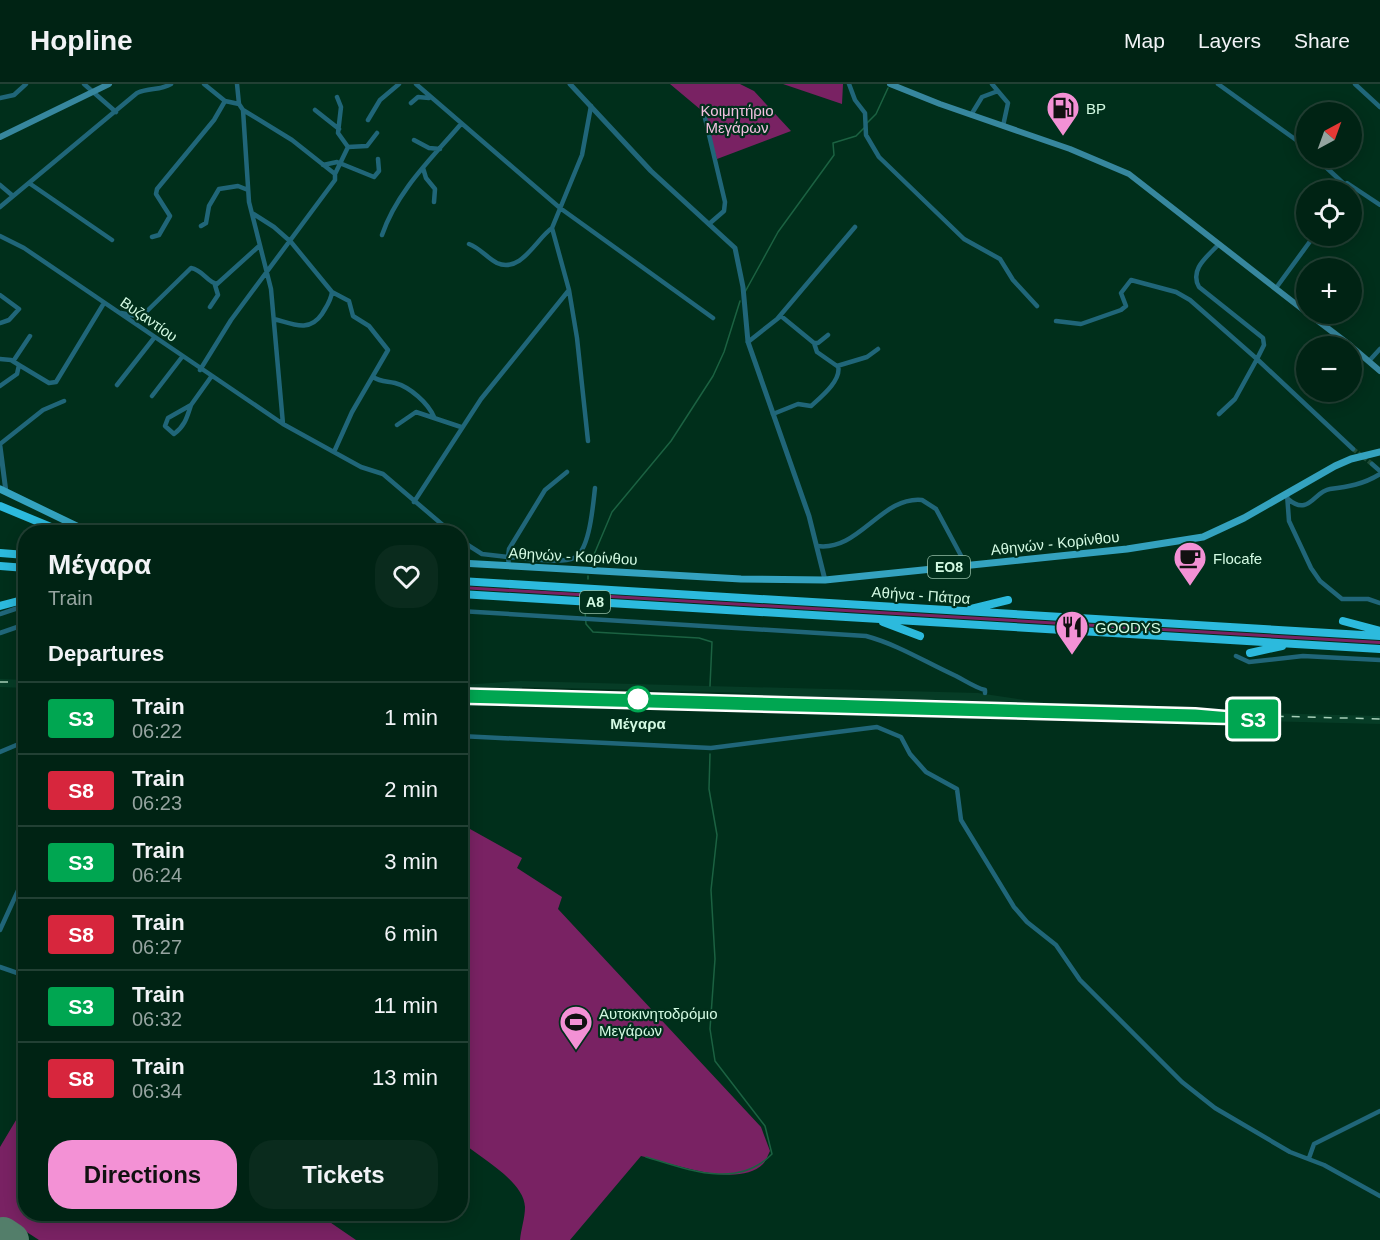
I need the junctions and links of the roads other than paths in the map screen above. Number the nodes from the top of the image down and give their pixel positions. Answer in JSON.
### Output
{"nodes":[{"id":1,"x":26,"y":84,"type":"edge"},
{"id":2,"x":84,"y":84,"type":"edge"},
{"id":3,"x":109,"y":84,"type":"edge"},
{"id":4,"x":171,"y":84,"type":"edge"},
{"id":5,"x":204,"y":84,"type":"edge"},
{"id":6,"x":237,"y":84,"type":"edge"},
{"id":7,"x":399,"y":84,"type":"edge"},
{"id":8,"x":416,"y":84,"type":"edge"},
{"id":9,"x":570,"y":84,"type":"edge"},
{"id":10,"x":849,"y":84,"type":"edge"},
{"id":11,"x":890,"y":84,"type":"edge"},
{"id":12,"x":992,"y":84,"type":"edge"},
{"id":13,"x":1218,"y":84,"type":"edge"},
{"id":14,"x":1354,"y":84,"type":"edge"},
{"id":15,"x":998,"y":91,"type":"junction"},
{"id":16,"x":93,"y":92,"type":"junction"},
{"id":17,"x":337,"y":97,"type":"dead end"},
{"id":18,"x":0,"y":98,"type":"edge"},
{"id":19,"x":434,"y":100,"type":"junction"},
{"id":20,"x":225,"y":101,"type":"junction"},
{"id":21,"x":239,"y":104,"type":"junction"},
{"id":22,"x":411,"y":104,"type":"dead end"},
{"id":23,"x":591,"y":106,"type":"junction"},
{"id":24,"x":1380,"y":107,"type":"edge"},
{"id":25,"x":243,"y":110,"type":"junction"},
{"id":26,"x":315,"y":110,"type":"dead end"},
{"id":27,"x":116,"y":112,"type":"junction"},
{"id":28,"x":971,"y":115,"type":"junction"},
{"id":29,"x":705,"y":118,"type":"dead end"},
{"id":30,"x":369,"y":120,"type":"dead end"},
{"id":31,"x":461,"y":124,"type":"junction"},
{"id":32,"x":1004,"y":126,"type":"junction"},
{"id":33,"x":339,"y":129,"type":"junction"},
{"id":34,"x":377,"y":133,"type":"dead end"},
{"id":35,"x":0,"y":137,"type":"edge"},
{"id":36,"x":414,"y":140,"type":"dead end"},
{"id":37,"x":1296,"y":140,"type":"edge"},
{"id":38,"x":348,"y":147,"type":"junction"},
{"id":39,"x":440,"y":149,"type":"junction"},
{"id":40,"x":378,"y":159,"type":"dead end"},
{"id":41,"x":341,"y":163,"type":"junction"},
{"id":42,"x":323,"y":165,"type":"junction"},
{"id":43,"x":423,"y":168,"type":"junction"},
{"id":44,"x":1327,"y":168,"type":"edge"},
{"id":45,"x":335,"y":174,"type":"junction"},
{"id":46,"x":1340,"y":180,"type":"edge"},
{"id":47,"x":29,"y":183,"type":"junction"},
{"id":48,"x":0,"y":185,"type":"edge"},
{"id":49,"x":248,"y":190,"type":"junction"},
{"id":50,"x":1362,"y":193,"type":"edge"},
{"id":51,"x":13,"y":196,"type":"junction"},
{"id":52,"x":434,"y":202,"type":"dead end"},
{"id":53,"x":1380,"y":205,"type":"edge"},
{"id":54,"x":0,"y":207,"type":"edge"},
{"id":55,"x":560,"y":208,"type":"junction"},
{"id":56,"x":252,"y":213,"type":"junction"},
{"id":57,"x":709,"y":224,"type":"junction"},
{"id":58,"x":201,"y":226,"type":"dead end"},
{"id":59,"x":855,"y":227,"type":"dead end"},
{"id":60,"x":552,"y":228,"type":"junction"},
{"id":61,"x":382,"y":235,"type":"dead end"},
{"id":62,"x":0,"y":236,"type":"edge"},
{"id":63,"x":152,"y":237,"type":"dead end"},
{"id":64,"x":112,"y":240,"type":"dead end"},
{"id":65,"x":291,"y":242,"type":"junction"},
{"id":66,"x":1219,"y":243,"type":"junction"},
{"id":67,"x":469,"y":244,"type":"dead end"},
{"id":68,"x":1307,"y":246,"type":"edge"},
{"id":69,"x":258,"y":247,"type":"junction"},
{"id":70,"x":266,"y":275,"type":"junction"},
{"id":71,"x":215,"y":285,"type":"junction"},
{"id":72,"x":1276,"y":288,"type":"junction"},
{"id":73,"x":569,"y":290,"type":"junction"},
{"id":74,"x":332,"y":292,"type":"junction"},
{"id":75,"x":0,"y":294,"type":"edge"},
{"id":76,"x":104,"y":303,"type":"junction"},
{"id":77,"x":1296,"y":304,"type":"edge"},
{"id":78,"x":1038,"y":306,"type":"dead end"},
{"id":79,"x":210,"y":307,"type":"dead end"},
{"id":80,"x":111,"y":308,"type":"junction"},
{"id":81,"x":713,"y":318,"type":"dead end"},
{"id":82,"x":778,"y":318,"type":"junction"},
{"id":83,"x":274,"y":319,"type":"junction"},
{"id":84,"x":1056,"y":321,"type":"dead end"},
{"id":85,"x":0,"y":323,"type":"edge"},
{"id":86,"x":1322,"y":324,"type":"edge"},
{"id":87,"x":828,"y":335,"type":"dead end"},
{"id":88,"x":30,"y":336,"type":"dead end"},
{"id":89,"x":1337,"y":336,"type":"edge"},
{"id":90,"x":153,"y":338,"type":"junction"},
{"id":91,"x":748,"y":342,"type":"junction"},
{"id":92,"x":814,"y":343,"type":"junction"},
{"id":93,"x":878,"y":349,"type":"dead end"},
{"id":94,"x":1380,"y":349,"type":"edge"},
{"id":95,"x":1362,"y":355,"type":"edge"},
{"id":96,"x":182,"y":357,"type":"junction"},
{"id":97,"x":1257,"y":358,"type":"junction"},
{"id":98,"x":0,"y":359,"type":"edge"},
{"id":99,"x":14,"y":360,"type":"junction"},
{"id":100,"x":1370,"y":361,"type":"junction"},
{"id":101,"x":19,"y":365,"type":"junction"},
{"id":102,"x":838,"y":366,"type":"junction"},
{"id":103,"x":1380,"y":366,"type":"edge"},
{"id":104,"x":200,"y":369,"type":"junction"},
{"id":105,"x":1380,"y":371,"type":"edge"},
{"id":106,"x":373,"y":376,"type":"junction"},
{"id":107,"x":211,"y":377,"type":"junction"},
{"id":108,"x":117,"y":385,"type":"dead end"},
{"id":109,"x":0,"y":386,"type":"edge"},
{"id":110,"x":152,"y":396,"type":"dead end"},
{"id":111,"x":64,"y":401,"type":"dead end"},
{"id":112,"x":191,"y":405,"type":"junction"},
{"id":113,"x":772,"y":414,"type":"junction"},
{"id":114,"x":1220,"y":414,"type":"dead end"},
{"id":115,"x":434,"y":417,"type":"junction"},
{"id":116,"x":283,"y":424,"type":"junction"},
{"id":117,"x":397,"y":425,"type":"dead end"},
{"id":118,"x":461,"y":427,"type":"junction"},
{"id":119,"x":588,"y":441,"type":"dead end"},
{"id":120,"x":0,"y":445,"type":"edge"},
{"id":121,"x":1353,"y":449,"type":"tunnel mouth"},
{"id":122,"x":334,"y":452,"type":"junction"},
{"id":123,"x":1380,"y":452,"type":"edge"},
{"id":124,"x":1371,"y":464,"type":"tunnel mouth"},
{"id":125,"x":567,"y":472,"type":"dead end"},
{"id":126,"x":1380,"y":472,"type":"edge"},
{"id":127,"x":595,"y":488,"type":"dead end"},
{"id":128,"x":3,"y":490,"type":"edge"},
{"id":129,"x":1288,"y":496,"type":"junction"},
{"id":130,"x":414,"y":502,"type":"junction"},
{"id":131,"x":0,"y":506,"type":"edge"},
{"id":132,"x":46,"y":525,"type":"edge"},
{"id":133,"x":75,"y":525,"type":"edge"},
{"id":134,"x":442,"y":525,"type":"edge"},
{"id":135,"x":468,"y":545,"type":"edge"},
{"id":136,"x":817,"y":546,"type":"junction"},
{"id":137,"x":0,"y":553,"type":"edge"},
{"id":138,"x":18,"y":554,"type":"edge"},
{"id":139,"x":508,"y":557,"type":"junction"},
{"id":140,"x":468,"y":563,"type":"edge"},
{"id":141,"x":966,"y":565,"type":"junction"},
{"id":142,"x":0,"y":566,"type":"edge"},
{"id":143,"x":509,"y":566,"type":"junction"},
{"id":144,"x":18,"y":567,"type":"edge"},
{"id":145,"x":825,"y":580,"type":"junction"},
{"id":146,"x":468,"y":581,"type":"edge"},
{"id":147,"x":468,"y":594,"type":"edge"},
{"id":148,"x":1008,"y":600,"type":"dead end"},
{"id":149,"x":18,"y":601,"type":"edge"},
{"id":150,"x":1380,"y":603,"type":"edge"},
{"id":151,"x":0,"y":606,"type":"edge"},
{"id":152,"x":18,"y":608,"type":"edge"},
{"id":153,"x":961,"y":611,"type":"junction"},
{"id":154,"x":468,"y":612,"type":"edge"},
{"id":155,"x":0,"y":614,"type":"edge"},
{"id":156,"x":873,"y":618,"type":"junction"},
{"id":157,"x":1343,"y":621,"type":"dead end"},
{"id":158,"x":18,"y":627,"type":"edge"},
{"id":159,"x":1380,"y":631,"type":"edge"},
{"id":160,"x":0,"y":633,"type":"edge"},
{"id":161,"x":920,"y":636,"type":"dead end"},
{"id":162,"x":1380,"y":636,"type":"edge"},
{"id":163,"x":1293,"y":644,"type":"junction"},
{"id":164,"x":1380,"y":649,"type":"edge"},
{"id":165,"x":1250,"y":653,"type":"dead end"},
{"id":166,"x":1236,"y":656,"type":"dead end"},
{"id":167,"x":1380,"y":660,"type":"edge"},
{"id":168,"x":985,"y":693,"type":"dead end"},
{"id":169,"x":468,"y":736,"type":"edge"},
{"id":170,"x":18,"y":744,"type":"edge"},
{"id":171,"x":0,"y":752,"type":"edge"},
{"id":172,"x":18,"y":891,"type":"edge"},
{"id":173,"x":0,"y":930,"type":"edge"},
{"id":174,"x":0,"y":967,"type":"edge"},
{"id":175,"x":18,"y":973,"type":"edge"},
{"id":176,"x":1380,"y":1111,"type":"edge"},
{"id":177,"x":1309,"y":1158,"type":"junction"},
{"id":178,"x":1380,"y":1196,"type":"edge"}],
"edges":[{"from":1,"to":18,"type":"street"},
{"from":2,"to":16,"type":"street"},
{"from":3,"to":16,"type":"main road"},
{"from":4,"to":27,"type":"street"},
{"from":5,"to":20,"type":"street"},
{"from":6,"to":21,"type":"street"},
{"from":7,"to":30,"type":"street"},
{"from":8,"to":19,"type":"street"},
{"from":9,"to":23,"type":"street"},
{"from":10,"to":78,"type":"street"},
{"from":11,"to":28,"type":"main road"},
{"from":12,"to":15,"type":"street"},
{"from":13,"to":37,"type":"street"},
{"from":14,"to":24,"type":"street"},
{"from":15,"to":28,"type":"street"},
{"from":15,"to":32,"type":"street"},
{"from":16,"to":27,"type":"street"},
{"from":16,"to":35,"type":"main road"},
{"from":17,"to":33,"type":"street"},
{"from":19,"to":22,"type":"street"},
{"from":19,"to":31,"type":"street"},
{"from":20,"to":21,"type":"street"},
{"from":20,"to":63,"type":"street"},
{"from":21,"to":25,"type":"street"},
{"from":23,"to":55,"type":"street"},
{"from":23,"to":57,"type":"street"},
{"from":25,"to":42,"type":"street"},
{"from":25,"to":49,"type":"street"},
{"from":26,"to":33,"type":"street"},
{"from":27,"to":47,"type":"street"},
{"from":28,"to":32,"type":"main road"},
{"from":29,"to":57,"type":"street"},
{"from":31,"to":39,"type":"street"},
{"from":31,"to":55,"type":"street"},
{"from":32,"to":66,"type":"main road"},
{"from":33,"to":38,"type":"street"},
{"from":34,"to":38,"type":"street"},
{"from":36,"to":39,"type":"street"},
{"from":38,"to":41,"type":"street"},
{"from":39,"to":43,"type":"street"},
{"from":40,"to":41,"type":"street"},
{"from":41,"to":42,"type":"street"},
{"from":41,"to":45,"type":"street"},
{"from":42,"to":45,"type":"street"},
{"from":43,"to":52,"type":"street"},
{"from":43,"to":61,"type":"street"},
{"from":44,"to":46,"type":"street"},
{"from":45,"to":65,"type":"street"},
{"from":47,"to":51,"type":"street"},
{"from":47,"to":64,"type":"street"},
{"from":48,"to":51,"type":"street"},
{"from":49,"to":56,"type":"street"},
{"from":49,"to":58,"type":"street"},
{"from":50,"to":53,"type":"street"},
{"from":51,"to":54,"type":"street"},
{"from":55,"to":60,"type":"street"},
{"from":55,"to":81,"type":"street"},
{"from":56,"to":65,"type":"street"},
{"from":56,"to":69,"type":"street"},
{"from":57,"to":91,"type":"street"},
{"from":59,"to":82,"type":"street"},
{"from":60,"to":67,"type":"street"},
{"from":60,"to":73,"type":"street"},
{"from":62,"to":76,"type":"street","name":"Βυζαντίου"},
{"from":65,"to":70,"type":"street"},
{"from":65,"to":74,"type":"street"},
{"from":66,"to":72,"type":"main road"},
{"from":66,"to":97,"type":"street"},
{"from":68,"to":72,"type":"street"},
{"from":69,"to":70,"type":"street"},
{"from":69,"to":71,"type":"street"},
{"from":70,"to":83,"type":"street"},
{"from":70,"to":104,"type":"street"},
{"from":71,"to":79,"type":"street"},
{"from":71,"to":80,"type":"street"},
{"from":72,"to":77,"type":"main road"},
{"from":73,"to":118,"type":"street"},
{"from":73,"to":119,"type":"street"},
{"from":74,"to":83,"type":"street"},
{"from":74,"to":106,"type":"street"},
{"from":75,"to":85,"type":"street"},
{"from":76,"to":80,"type":"street","name":"Βυζαντίου"},
{"from":76,"to":101,"type":"street"},
{"from":80,"to":90,"type":"street","name":"Βυζαντίου"},
{"from":82,"to":91,"type":"street"},
{"from":82,"to":92,"type":"street"},
{"from":83,"to":116,"type":"street"},
{"from":84,"to":97,"type":"street"},
{"from":86,"to":89,"type":"main road"},
{"from":87,"to":92,"type":"street"},
{"from":88,"to":99,"type":"street"},
{"from":90,"to":96,"type":"street","name":"Βυζαντίου"},
{"from":90,"to":108,"type":"street"},
{"from":91,"to":113,"type":"street"},
{"from":92,"to":102,"type":"street"},
{"from":93,"to":102,"type":"street"},
{"from":94,"to":100,"type":"street"},
{"from":95,"to":100,"type":"main road"},
{"from":96,"to":104,"type":"street","name":"Βυζαντίου"},
{"from":96,"to":110,"type":"street"},
{"from":97,"to":114,"type":"street"},
{"from":97,"to":121,"type":"street"},
{"from":98,"to":99,"type":"street"},
{"from":99,"to":101,"type":"street"},
{"from":100,"to":103,"type":"main road"},
{"from":100,"to":105,"type":"main road"},
{"from":101,"to":109,"type":"street"},
{"from":102,"to":113,"type":"street"},
{"from":104,"to":107,"type":"street","name":"Βυζαντίου"},
{"from":106,"to":115,"type":"street"},
{"from":106,"to":122,"type":"street"},
{"from":107,"to":112,"type":"street"},
{"from":107,"to":116,"type":"street","name":"Βυζαντίου"},
{"from":111,"to":120,"type":"street"},
{"from":112,"to":112,"type":"street"},
{"from":113,"to":136,"type":"street"},
{"from":115,"to":117,"type":"street"},
{"from":115,"to":118,"type":"street"},
{"from":116,"to":122,"type":"street","name":"Βυζαντίου"},
{"from":118,"to":130,"type":"street"},
{"from":120,"to":128,"type":"street"},
{"from":122,"to":130,"type":"street","name":"Βυζαντίου"},
{"from":123,"to":129,"type":"main road","name":"Αθηνών - Κορίνθου","number":"ΕΟ8"},
{"from":124,"to":126,"type":"street"},
{"from":125,"to":139,"type":"street"},
{"from":126,"to":129,"type":"street"},
{"from":127,"to":139,"type":"street"},
{"from":128,"to":133,"type":"main road"},
{"from":129,"to":141,"type":"main road","name":"Αθηνών - Κορίνθου","number":"ΕΟ8"},
{"from":129,"to":150,"type":"street"},
{"from":130,"to":134,"type":"street","name":"Βυζαντίου"},
{"from":131,"to":132,"type":"highway"},
{"from":135,"to":139,"type":"street"},
{"from":136,"to":141,"type":"street"},
{"from":136,"to":145,"type":"street"},
{"from":137,"to":138,"type":"highway"},
{"from":139,"to":143,"type":"street"},
{"from":140,"to":143,"type":"main road","name":"Αθηνών - Κορίνθου","number":"ΕΟ8"},
{"from":141,"to":145,"type":"main road","name":"Αθηνών - Κορίνθου","number":"ΕΟ8"},
{"from":142,"to":144,"type":"highway"},
{"from":143,"to":145,"type":"main road","name":"Αθηνών - Κορίνθου","number":"ΕΟ8"},
{"from":146,"to":153,"type":"highway","name":"Αθήνα - Πάτρα","number":"Α8"},
{"from":147,"to":156,"type":"highway","name":"Αθήνα - Πάτρα","number":"Α8"},
{"from":148,"to":153,"type":"highway"},
{"from":149,"to":151,"type":"highway"},
{"from":152,"to":155,"type":"street"},
{"from":153,"to":162,"type":"highway","name":"Αθήνα - Πάτρα","number":"Α8"},
{"from":154,"to":168,"type":"street"},
{"from":156,"to":161,"type":"highway"},
{"from":156,"to":163,"type":"highway","name":"Αθήνα - Πάτρα","number":"Α8"},
{"from":157,"to":159,"type":"highway"},
{"from":158,"to":160,"type":"street"},
{"from":163,"to":164,"type":"highway","name":"Αθήνα - Πάτρα","number":"Α8"},
{"from":163,"to":165,"type":"highway"},
{"from":166,"to":167,"type":"street"},
{"from":169,"to":177,"type":"street"},
{"from":170,"to":171,"type":"street"},
{"from":172,"to":173,"type":"street"},
{"from":174,"to":175,"type":"street"},
{"from":176,"to":177,"type":"street"},
{"from":177,"to":178,"type":"street"}]}
